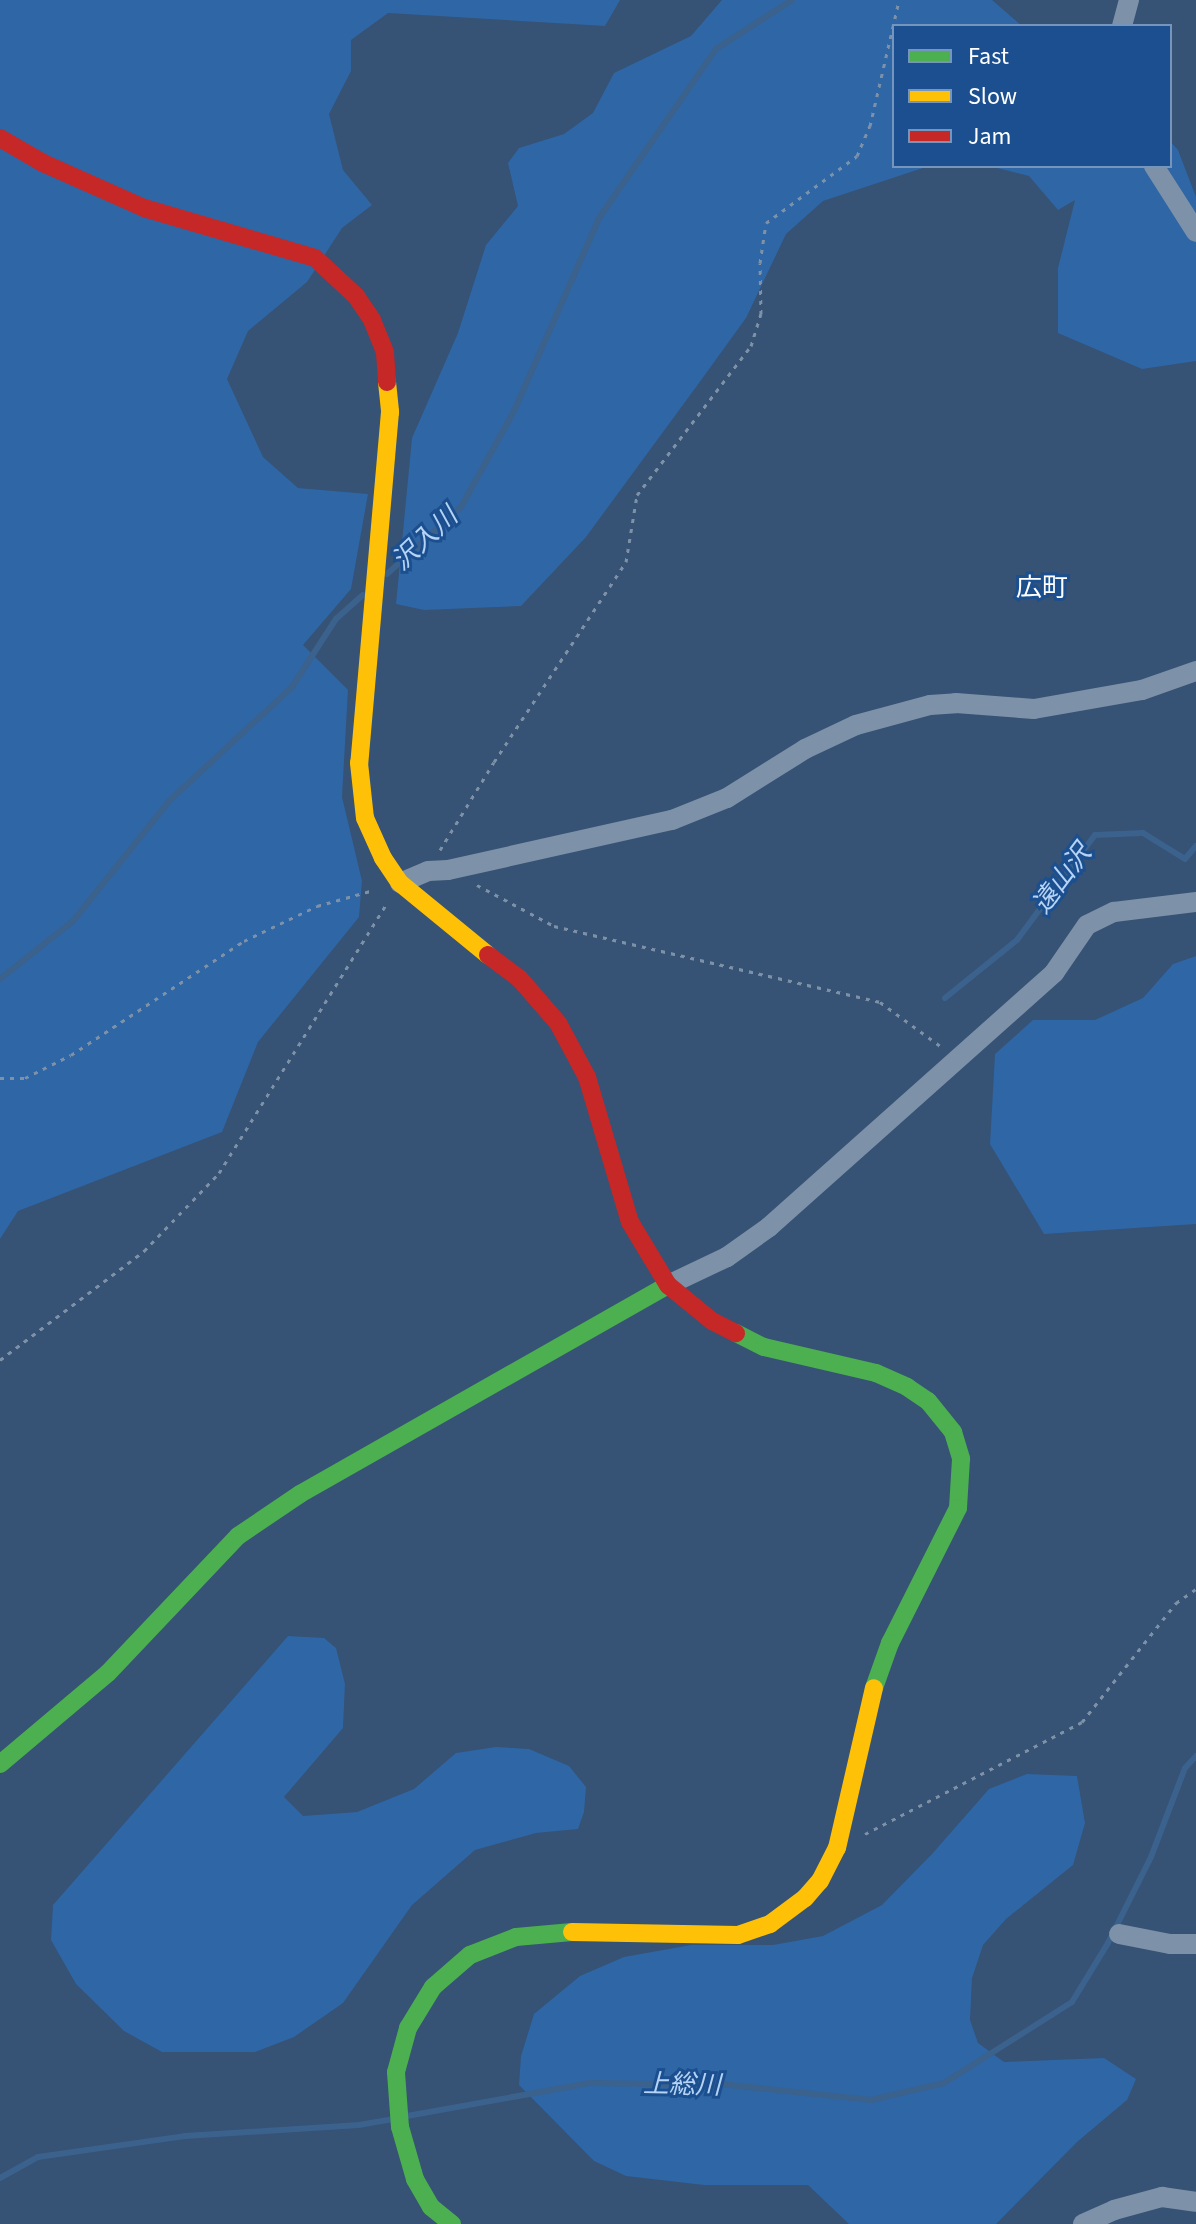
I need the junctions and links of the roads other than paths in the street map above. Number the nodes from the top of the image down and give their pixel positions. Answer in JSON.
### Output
{"nodes":[{"id":1,"x":1129,"y":0,"type":"edge"},
{"id":2,"x":1123,"y":24,"type":"edge"},
{"id":3,"x":0,"y":138,"type":"edge"},
{"id":4,"x":1155,"y":168,"type":"edge"},
{"id":5,"x":1196,"y":232,"type":"edge"},
{"id":6,"x":1196,"y":671,"type":"edge"},
{"id":7,"x":400,"y":883,"type":"junction"},
{"id":8,"x":1196,"y":902,"type":"edge"},
{"id":9,"x":668,"y":1285,"type":"junction"},
{"id":10,"x":0,"y":1764,"type":"edge"},
{"id":11,"x":1119,"y":1934,"type":"dead end"},
{"id":12,"x":1196,"y":1944,"type":"edge"},
{"id":13,"x":1196,"y":2202,"type":"edge"},
{"id":14,"x":452,"y":2224,"type":"edge"},
{"id":15,"x":1083,"y":2224,"type":"edge"}],
"edges":[{"from":1,"to":2,"type":"street"},
{"from":3,"to":7,"type":"street"},
{"from":4,"to":5,"type":"street"},
{"from":6,"to":7,"type":"street"},
{"from":7,"to":9,"type":"street"},
{"from":8,"to":9,"type":"street"},
{"from":9,"to":10,"type":"street"},
{"from":9,"to":14,"type":"street"},
{"from":11,"to":12,"type":"street"},
{"from":13,"to":15,"type":"street"}]}
